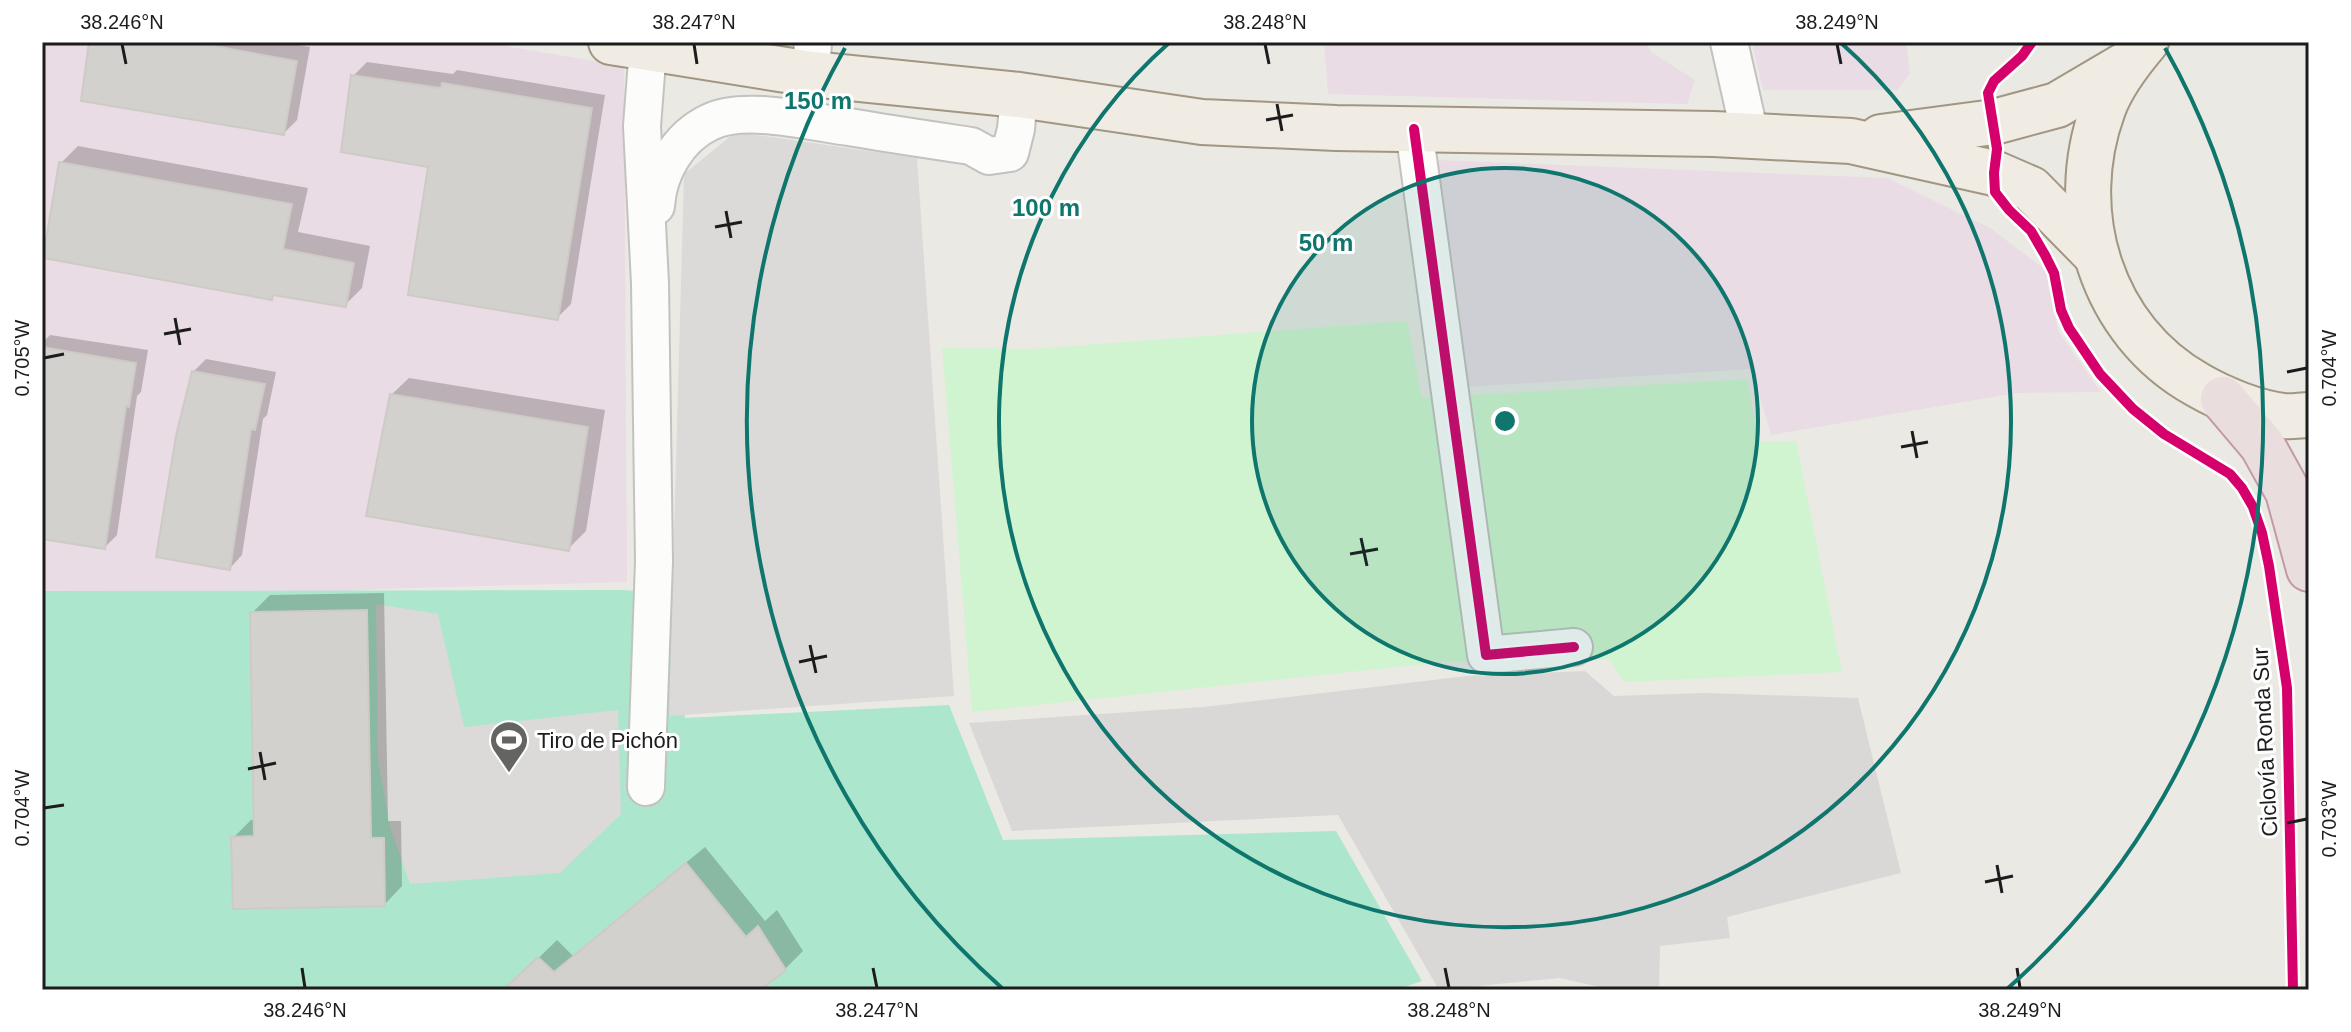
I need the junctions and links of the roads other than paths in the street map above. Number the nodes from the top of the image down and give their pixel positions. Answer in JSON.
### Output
{"nodes":[{"id":1,"x":765,"y":42,"type":"edge"},
{"id":2,"x":1729,"y":42,"type":"edge"},
{"id":3,"x":629,"y":45,"type":"edge"},
{"id":4,"x":2137,"y":53,"type":"edge"},
{"id":5,"x":812,"y":55,"type":"edge"},
{"id":6,"x":1019,"y":95,"type":"junction"},
{"id":7,"x":1414,"y":129,"type":"junction"},
{"id":8,"x":1750,"y":135,"type":"junction"},
{"id":9,"x":1851,"y":141,"type":"junction"},
{"id":10,"x":2095,"y":254,"type":"junction"},
{"id":11,"x":650,"y":283,"type":"junction"},
{"id":12,"x":2223,"y":399,"type":"junction"},
{"id":13,"x":2309,"y":415,"type":"edge"},
{"id":14,"x":2309,"y":569,"type":"edge"},
{"id":15,"x":1574,"y":647,"type":"dead end"},
{"id":16,"x":646,"y":787,"type":"dead end"}],
"edges":[{"from":1,"to":5,"type":"main road"},
{"from":2,"to":8,"type":"street"},
{"from":3,"to":5,"type":"main road"},
{"from":3,"to":11,"type":"street"},
{"from":4,"to":9,"type":"main road"},
{"from":4,"to":10,"type":"main road"},
{"from":5,"to":6,"type":"main road"},
{"from":6,"to":7,"type":"main road"},
{"from":6,"to":11,"type":"street"},
{"from":7,"to":8,"type":"main road"},
{"from":7,"to":15,"type":"street"},
{"from":8,"to":9,"type":"main road"},
{"from":9,"to":10,"type":"main road"},
{"from":10,"to":12,"type":"main road"},
{"from":11,"to":16,"type":"street"},
{"from":12,"to":13,"type":"main road"},
{"from":12,"to":14,"type":"highway"}]}
